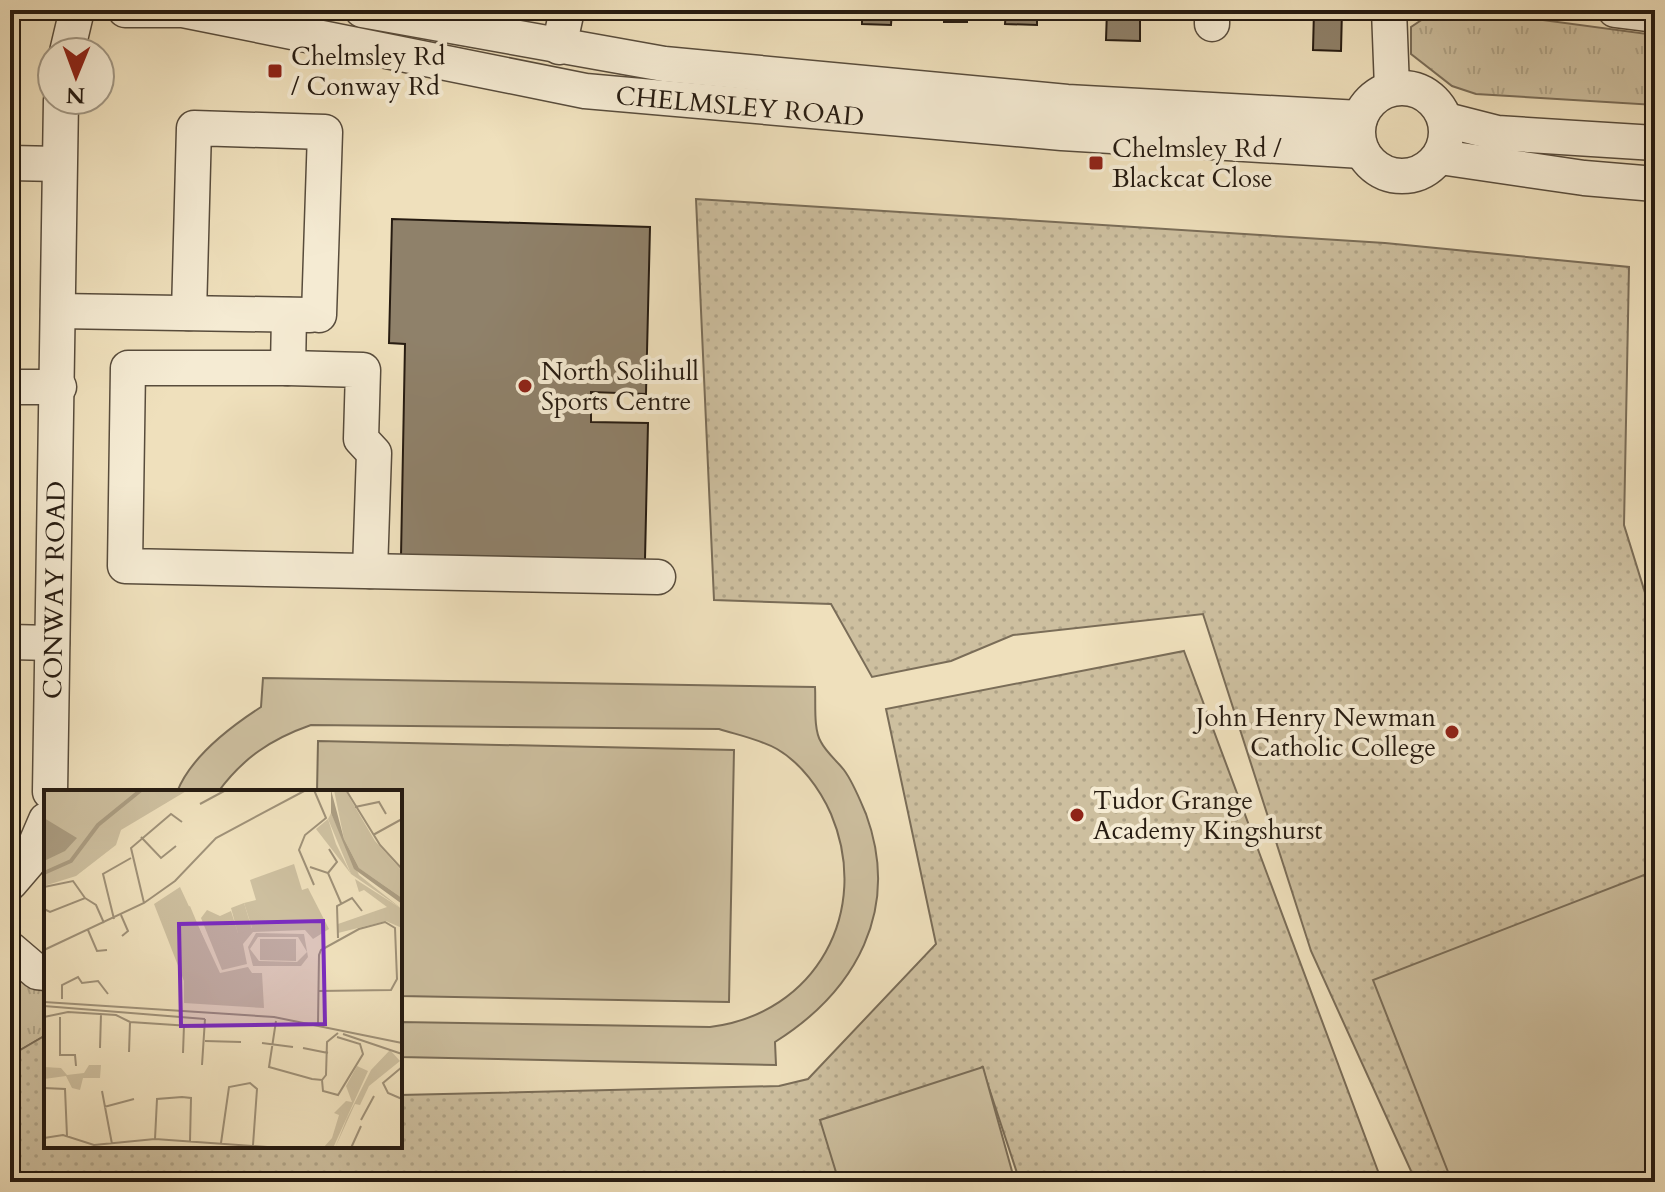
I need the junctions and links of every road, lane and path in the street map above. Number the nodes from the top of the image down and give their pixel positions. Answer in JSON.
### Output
{"nodes":[{"id":1,"x":77,"y":10,"type":"edge"},
{"id":2,"x":125,"y":10,"type":"edge"},
{"id":3,"x":362,"y":10,"type":"edge"},
{"id":4,"x":567,"y":10,"type":"edge"},
{"id":5,"x":1389,"y":10,"type":"edge"},
{"id":6,"x":71,"y":36,"type":"edge"},
{"id":7,"x":559,"y":47,"type":"junction"},
{"id":8,"x":1392,"y":88,"type":"junction"},
{"id":9,"x":60,"y":116,"type":"edge"},
{"id":10,"x":1446,"y":120,"type":"junction"},
{"id":11,"x":1361,"y":134,"type":"junction"},
{"id":12,"x":1655,"y":143,"type":"edge"},
{"id":13,"x":1440,"y":157,"type":"junction"},
{"id":14,"x":10,"y":163,"type":"edge"},
{"id":15,"x":59,"y":164,"type":"junction"},
{"id":16,"x":1655,"y":184,"type":"edge"},
{"id":17,"x":58,"y":311,"type":"junction"},
{"id":18,"x":189,"y":313,"type":"junction"},
{"id":19,"x":317,"y":315,"type":"junction"},
{"id":20,"x":288,"y":368,"type":"junction"},
{"id":21,"x":10,"y":387,"type":"edge"},
{"id":22,"x":59,"y":387,"type":"junction"},
{"id":23,"x":370,"y":571,"type":"junction"},
{"id":24,"x":658,"y":577,"type":"dead end"},
{"id":25,"x":10,"y":642,"type":"edge"},
{"id":26,"x":52,"y":643,"type":"junction"},
{"id":27,"x":50,"y":790,"type":"edge"},
{"id":28,"x":44,"y":825,"type":"edge"},
{"id":29,"x":10,"y":883,"type":"edge"},
{"id":30,"x":10,"y":949,"type":"edge"},
{"id":31,"x":44,"y":973,"type":"edge"}],
"edges":[{"from":1,"to":6,"type":"street"},
{"from":2,"to":11,"type":"street","name":"CHELMSLEY ROAD"},
{"from":3,"to":7,"type":"street","name":"CHELMSLEY ROAD"},
{"from":4,"to":7,"type":"street"},
{"from":5,"to":8,"type":"street"},
{"from":7,"to":11,"type":"street","name":"CHELMSLEY ROAD"},
{"from":8,"to":10,"type":"street"},
{"from":8,"to":11,"type":"street"},
{"from":9,"to":15,"type":"street","name":"CONWAY ROAD"},
{"from":10,"to":12,"type":"street"},
{"from":10,"to":13,"type":"street"},
{"from":11,"to":13,"type":"street"},
{"from":13,"to":16,"type":"street"},
{"from":14,"to":15,"type":"street"},
{"from":15,"to":17,"type":"street","name":"CONWAY ROAD"},
{"from":17,"to":18,"type":"street"},
{"from":17,"to":22,"type":"street","name":"CONWAY ROAD"},
{"from":18,"to":19,"type":"street"},
{"from":18,"to":19,"type":"street"},
{"from":19,"to":20,"type":"street"},
{"from":20,"to":23,"type":"street"},
{"from":20,"to":23,"type":"street"},
{"from":21,"to":22,"type":"street"},
{"from":22,"to":26,"type":"street","name":"CONWAY ROAD"},
{"from":23,"to":24,"type":"street"},
{"from":25,"to":26,"type":"street"},
{"from":26,"to":27,"type":"street","name":"CONWAY ROAD"},
{"from":28,"to":29,"type":"street"},
{"from":30,"to":31,"type":"street"}]}
